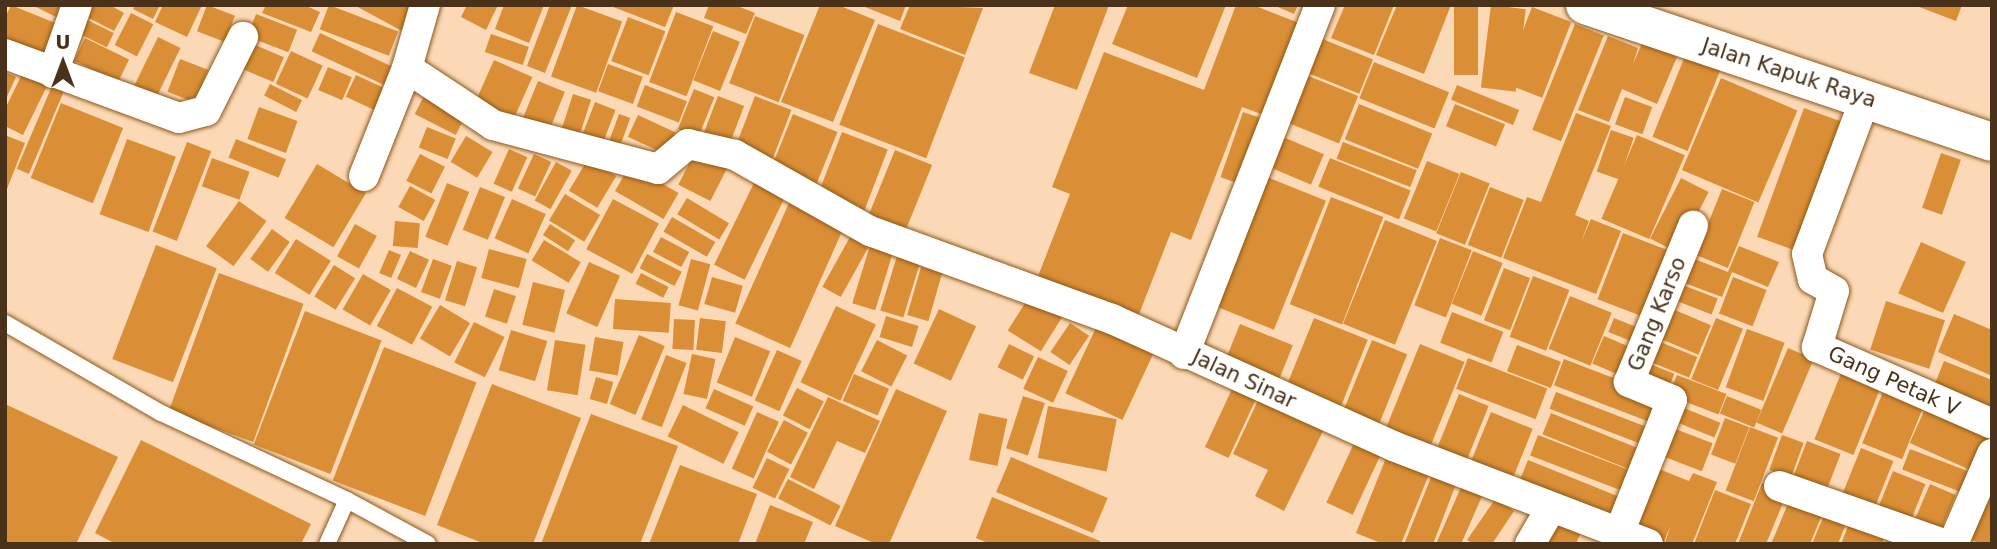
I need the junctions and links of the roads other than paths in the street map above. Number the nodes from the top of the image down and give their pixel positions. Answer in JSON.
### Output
{"nodes":[{"id":1,"x":77,"y":5,"type":"edge"},
{"id":2,"x":425,"y":5,"type":"edge"},
{"id":3,"x":1320,"y":5,"type":"edge"},
{"id":4,"x":1585,"y":5,"type":"edge"},
{"id":5,"x":243,"y":37,"type":"dead end"},
{"id":6,"x":5,"y":54,"type":"edge"},
{"id":7,"x":407,"y":68,"type":"junction"},
{"id":8,"x":53,"y":73,"type":"junction"},
{"id":9,"x":1865,"y":99,"type":"junction"},
{"id":10,"x":1992,"y":142,"type":"edge"},
{"id":11,"x":364,"y":176,"type":"dead end"},
{"id":12,"x":1693,"y":226,"type":"dead end"},
{"id":13,"x":5,"y":323,"type":"edge"},
{"id":14,"x":1184,"y":354,"type":"junction"},
{"id":15,"x":1992,"y":424,"type":"edge"},
{"id":16,"x":1992,"y":454,"type":"edge"},
{"id":17,"x":1779,"y":486,"type":"dead end"},
{"id":18,"x":348,"y":500,"type":"junction"},
{"id":19,"x":1551,"y":508,"type":"junction"},
{"id":20,"x":1599,"y":534,"type":"edge"},
{"id":21,"x":426,"y":543,"type":"edge"},
{"id":22,"x":327,"y":544,"type":"edge"},
{"id":23,"x":1530,"y":544,"type":"edge"},
{"id":24,"x":1648,"y":544,"type":"edge"},
{"id":25,"x":1944,"y":544,"type":"edge"},
{"id":26,"x":1953,"y":544,"type":"edge"}],
"edges":[{"from":1,"to":8,"type":"street"},
{"from":2,"to":7,"type":"street"},
{"from":3,"to":14,"type":"street","name":"Jalan Sinar"},
{"from":4,"to":9,"type":"main road","name":"Jalan Kapuk Raya"},
{"from":5,"to":8,"type":"street"},
{"from":6,"to":8,"type":"street"},
{"from":7,"to":11,"type":"street"},
{"from":7,"to":14,"type":"street"},
{"from":9,"to":10,"type":"main road","name":"Jalan Kapuk Raya"},
{"from":9,"to":15,"type":"street","name":"Gang Petak V"},
{"from":12,"to":20,"type":"street","name":"Gang Karso"},
{"from":13,"to":18,"type":"lane"},
{"from":14,"to":19,"type":"street","name":"Jalan Sinar"},
{"from":16,"to":26,"type":"street"},
{"from":17,"to":25,"type":"street"},
{"from":18,"to":21,"type":"lane"},
{"from":18,"to":22,"type":"lane"},
{"from":19,"to":20,"type":"street","name":"Jalan Sinar"},
{"from":19,"to":23,"type":"street"},
{"from":20,"to":24,"type":"street","name":"Jalan Sinar"}]}
